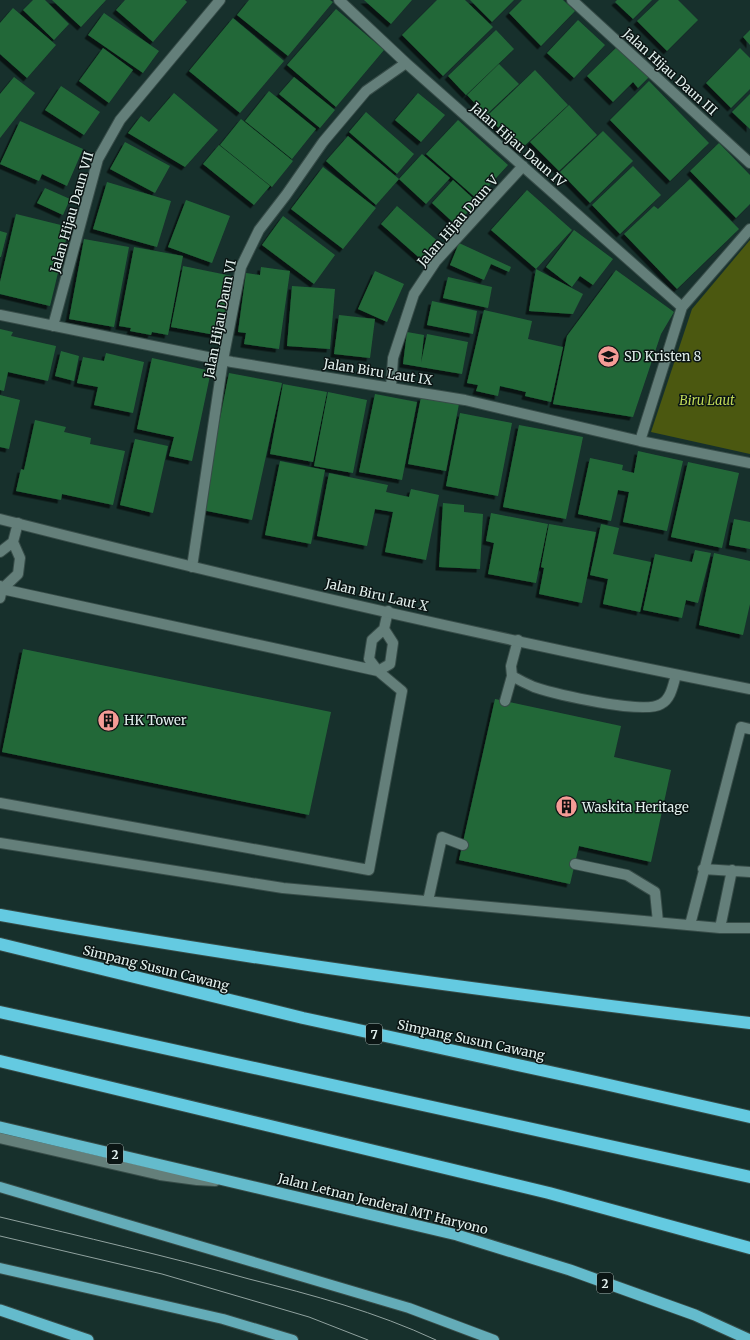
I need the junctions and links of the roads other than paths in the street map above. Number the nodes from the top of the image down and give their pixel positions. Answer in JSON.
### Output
{"nodes":[{"id":1,"x":220,"y":0,"type":"edge"},
{"id":2,"x":339,"y":0,"type":"edge"},
{"id":3,"x":572,"y":0,"type":"edge"},
{"id":4,"x":406,"y":63,"type":"junction"},
{"id":5,"x":750,"y":163,"type":"edge"},
{"id":6,"x":524,"y":166,"type":"junction"},
{"id":7,"x":750,"y":229,"type":"edge"},
{"id":8,"x":682,"y":307,"type":"junction"},
{"id":9,"x":0,"y":315,"type":"edge"},
{"id":10,"x":53,"y":326,"type":"junction"},
{"id":11,"x":223,"y":360,"type":"junction"},
{"id":12,"x":391,"y":388,"type":"junction"},
{"id":13,"x":640,"y":441,"type":"junction"},
{"id":14,"x":750,"y":463,"type":"edge"},
{"id":15,"x":0,"y":519,"type":"edge"},
{"id":16,"x":18,"y":523,"type":"junction"},
{"id":17,"x":13,"y":542,"type":"junction"},
{"id":18,"x":0,"y":552,"type":"edge"},
{"id":19,"x":192,"y":567,"type":"junction"},
{"id":20,"x":1,"y":591,"type":"edge"},
{"id":21,"x":388,"y":611,"type":"junction"},
{"id":22,"x":384,"y":629,"type":"junction"},
{"id":23,"x":518,"y":640,"type":"junction"},
{"id":24,"x":378,"y":671,"type":"junction"},
{"id":25,"x":676,"y":675,"type":"junction"},
{"id":26,"x":512,"y":676,"type":"junction"},
{"id":27,"x":750,"y":689,"type":"edge"},
{"id":28,"x":505,"y":701,"type":"dead end"},
{"id":29,"x":750,"y":729,"type":"edge"},
{"id":30,"x":0,"y":803,"type":"edge"},
{"id":31,"x":0,"y":843,"type":"edge"},
{"id":32,"x":463,"y":845,"type":"dead end"},
{"id":33,"x":575,"y":864,"type":"dead end"},
{"id":34,"x":703,"y":869,"type":"junction"},
{"id":35,"x":732,"y":870,"type":"junction"},
{"id":36,"x":750,"y":872,"type":"edge"},
{"id":37,"x":428,"y":901,"type":"junction"},
{"id":38,"x":0,"y":915,"type":"edge"},
{"id":39,"x":658,"y":922,"type":"junction"},
{"id":40,"x":690,"y":925,"type":"junction"},
{"id":41,"x":720,"y":928,"type":"junction"},
{"id":42,"x":750,"y":928,"type":"edge"},
{"id":43,"x":0,"y":944,"type":"edge"},
{"id":44,"x":0,"y":1012,"type":"edge"},
{"id":45,"x":750,"y":1023,"type":"edge"},
{"id":46,"x":0,"y":1060,"type":"edge"},
{"id":47,"x":750,"y":1117,"type":"edge"},
{"id":48,"x":0,"y":1127,"type":"edge"},
{"id":49,"x":0,"y":1138,"type":"edge"},
{"id":50,"x":750,"y":1176,"type":"edge"},
{"id":51,"x":230,"y":1181,"type":"junction"},
{"id":52,"x":0,"y":1187,"type":"edge"},
{"id":53,"x":750,"y":1248,"type":"edge"},
{"id":54,"x":0,"y":1268,"type":"edge"},
{"id":55,"x":0,"y":1310,"type":"edge"},
{"id":56,"x":88,"y":1340,"type":"edge"},
{"id":57,"x":293,"y":1340,"type":"edge"},
{"id":58,"x":494,"y":1340,"type":"edge"},
{"id":59,"x":750,"y":1340,"type":"edge"}],
"edges":[{"from":1,"to":10,"type":"street","name":"Jalan Hijau Daun VII"},
{"from":2,"to":4,"type":"street","name":"Jalan Hijau Daun IV"},
{"from":3,"to":5,"type":"street","name":"Jalan Hijau Daun III"},
{"from":4,"to":6,"type":"street","name":"Jalan Hijau Daun IV"},
{"from":4,"to":11,"type":"street","name":"Jalan Hijau Daun VI"},
{"from":6,"to":8,"type":"street","name":"Jalan Hijau Daun IV"},
{"from":6,"to":12,"type":"street","name":"Jalan Hijau Daun V"},
{"from":7,"to":8,"type":"street"},
{"from":8,"to":13,"type":"street"},
{"from":9,"to":10,"type":"street","name":"Jalan Biru Laut IX"},
{"from":10,"to":11,"type":"street","name":"Jalan Biru Laut IX"},
{"from":11,"to":12,"type":"street","name":"Jalan Biru Laut IX"},
{"from":11,"to":19,"type":"street","name":"Jalan Hijau Daun VI"},
{"from":12,"to":13,"type":"street","name":"Jalan Biru Laut IX"},
{"from":13,"to":14,"type":"street","name":"Jalan Biru Laut IX"},
{"from":15,"to":16,"type":"street","name":"Jalan Biru Laut X"},
{"from":16,"to":17,"type":"street"},
{"from":16,"to":19,"type":"street","name":"Jalan Biru Laut X"},
{"from":17,"to":18,"type":"street"},
{"from":17,"to":20,"type":"street"},
{"from":19,"to":21,"type":"street","name":"Jalan Biru Laut X"},
{"from":20,"to":24,"type":"street"},
{"from":21,"to":22,"type":"street"},
{"from":21,"to":23,"type":"street","name":"Jalan Biru Laut X"},
{"from":22,"to":24,"type":"street"},
{"from":22,"to":24,"type":"street"},
{"from":23,"to":25,"type":"street","name":"Jalan Biru Laut X"},
{"from":23,"to":26,"type":"street"},
{"from":24,"to":30,"type":"street"},
{"from":25,"to":26,"type":"street"},
{"from":25,"to":27,"type":"street","name":"Jalan Biru Laut X"},
{"from":26,"to":28,"type":"street"},
{"from":29,"to":34,"type":"street"},
{"from":31,"to":37,"type":"street"},
{"from":32,"to":37,"type":"street"},
{"from":33,"to":39,"type":"street"},
{"from":34,"to":35,"type":"street"},
{"from":34,"to":40,"type":"street"},
{"from":35,"to":36,"type":"street"},
{"from":35,"to":41,"type":"street"},
{"from":37,"to":39,"type":"street"},
{"from":38,"to":45,"type":"highway"},
{"from":39,"to":40,"type":"street"},
{"from":40,"to":41,"type":"street"},
{"from":41,"to":42,"type":"street"},
{"from":43,"to":47,"type":"highway","name":"Simpang Susun Cawang","number":"7"},
{"from":44,"to":50,"type":"highway"},
{"from":46,"to":53,"type":"highway"},
{"from":48,"to":51,"type":"highway","name":"Jalan Letnan Jenderal MT Haryono","number":"2"},
{"from":49,"to":51,"type":"street"},
{"from":51,"to":59,"type":"highway","name":"Jalan Letnan Jenderal MT Haryono","number":"2"},
{"from":52,"to":58,"type":"main road"},
{"from":54,"to":57,"type":"main road"},
{"from":55,"to":56,"type":"highway"}]}
